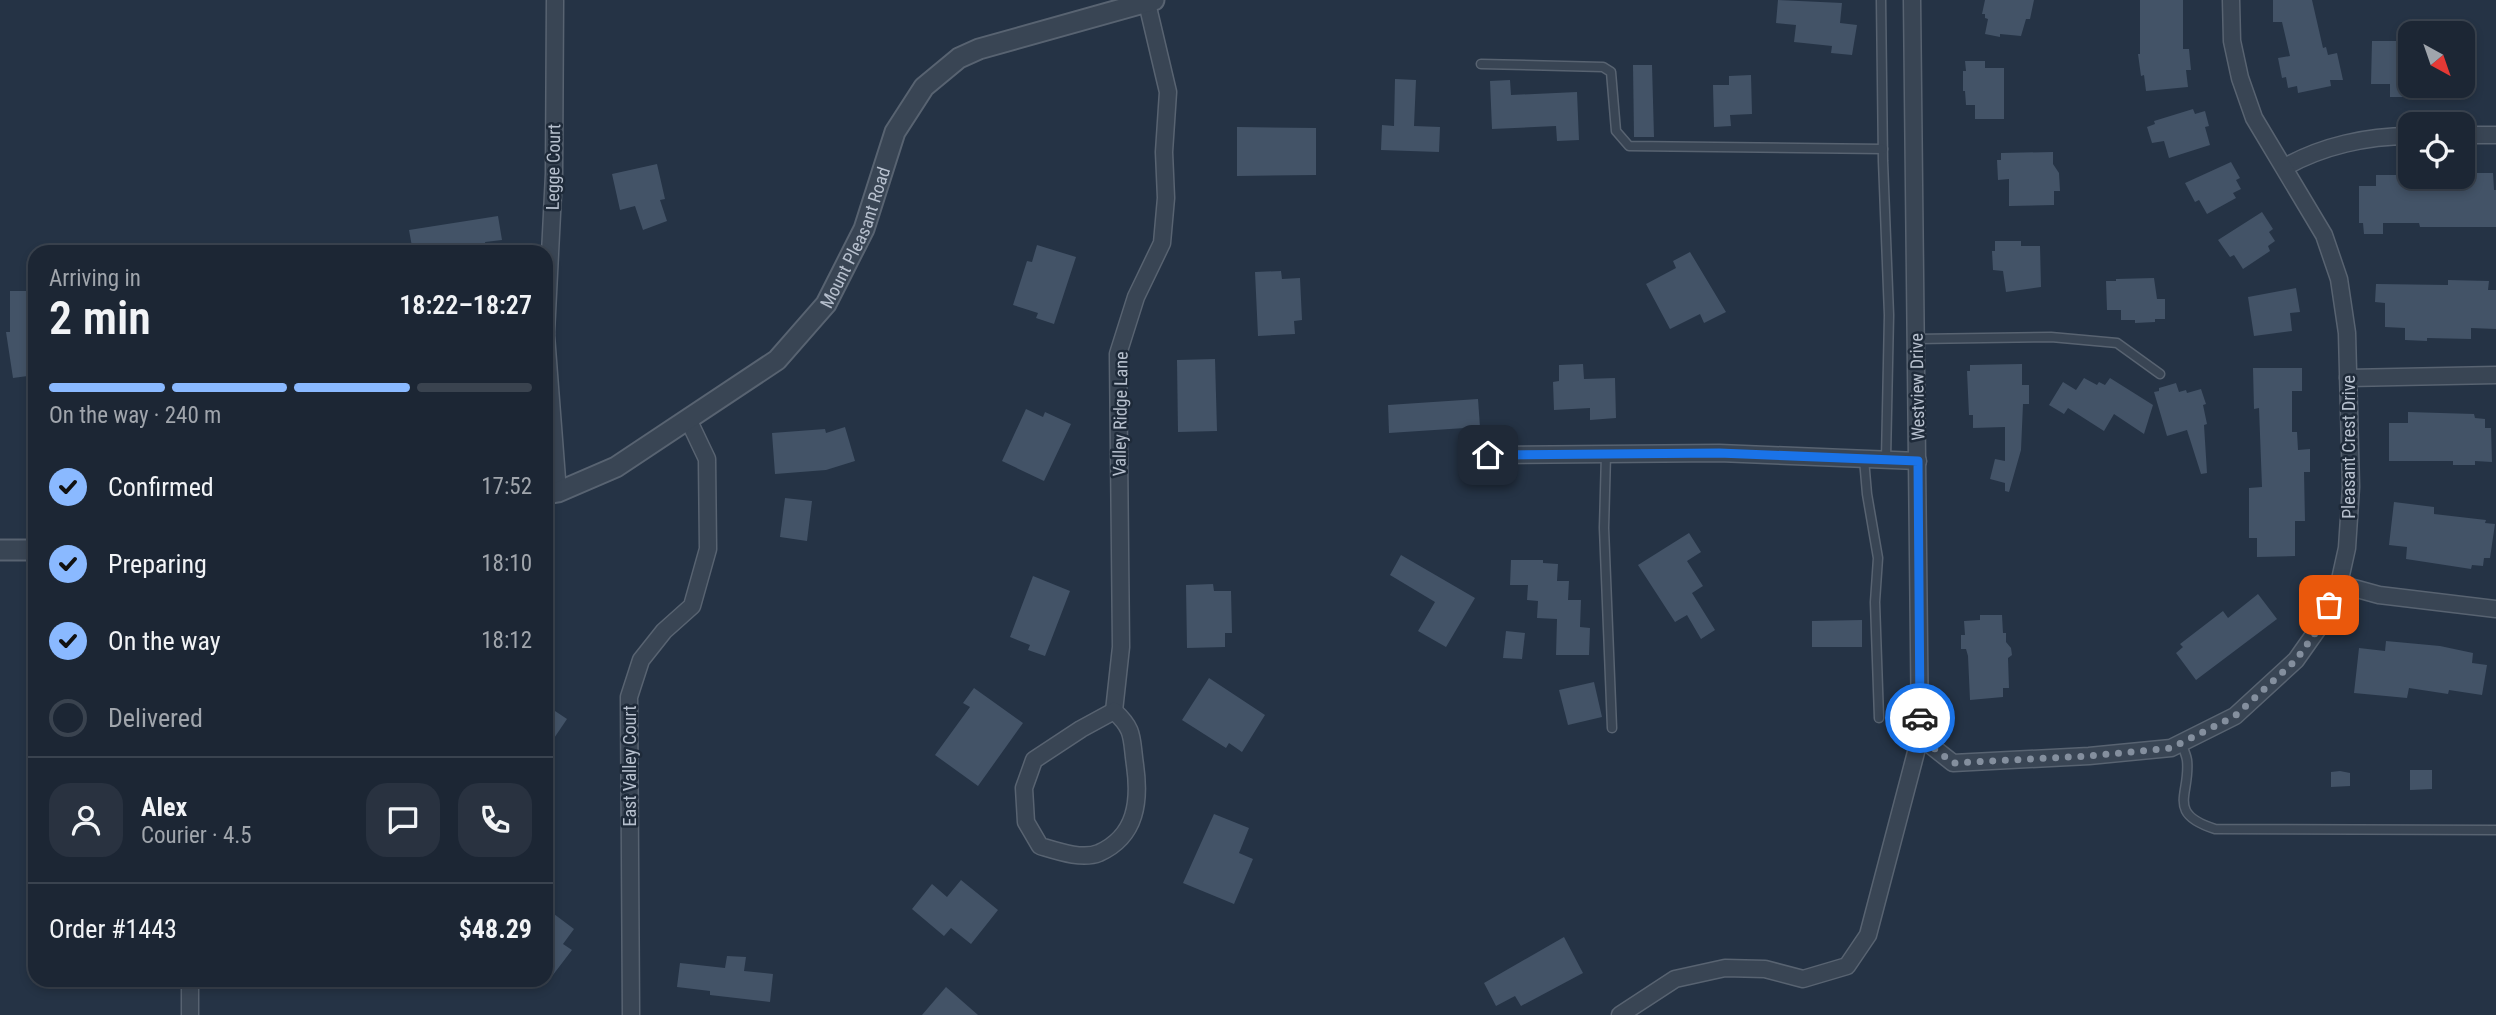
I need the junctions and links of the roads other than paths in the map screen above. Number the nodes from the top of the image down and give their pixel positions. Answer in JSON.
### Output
{"nodes":[{"id":1,"x":1881,"y":0,"type":"edge"},
{"id":2,"x":1912,"y":0,"type":"edge"},
{"id":3,"x":2231,"y":0,"type":"edge"},
{"id":4,"x":555,"y":1,"type":"edge"},
{"id":5,"x":1150,"y":1,"type":"edge"},
{"id":6,"x":1481,"y":64,"type":"dead end"},
{"id":7,"x":2475,"y":135,"type":"edge"},
{"id":8,"x":2496,"y":135,"type":"edge"},
{"id":9,"x":2398,"y":136,"type":"edge"},
{"id":10,"x":1883,"y":149,"type":"junction"},
{"id":11,"x":2285,"y":167,"type":"junction"},
{"id":12,"x":550,"y":245,"type":"edge"},
{"id":13,"x":1916,"y":339,"type":"junction"},
{"id":14,"x":2160,"y":374,"type":"dead end"},
{"id":15,"x":2496,"y":375,"type":"edge"},
{"id":16,"x":2348,"y":378,"type":"junction"},
{"id":17,"x":688,"y":419,"type":"junction"},
{"id":18,"x":1606,"y":454,"type":"junction"},
{"id":19,"x":1488,"y":455,"type":"dead end"},
{"id":20,"x":1864,"y":459,"type":"junction"},
{"id":21,"x":1886,"y":459,"type":"junction"},
{"id":22,"x":1918,"y":461,"type":"junction"},
{"id":23,"x":553,"y":493,"type":"edge"},
{"id":24,"x":0,"y":550,"type":"edge"},
{"id":25,"x":28,"y":550,"type":"edge"},
{"id":26,"x":2339,"y":584,"type":"junction"},
{"id":27,"x":2496,"y":610,"type":"edge"},
{"id":28,"x":1114,"y":711,"type":"junction"},
{"id":29,"x":1878,"y":718,"type":"dead end"},
{"id":30,"x":1612,"y":728,"type":"dead end"},
{"id":31,"x":1920,"y":737,"type":"junction"},
{"id":32,"x":2182,"y":743,"type":"junction"},
{"id":33,"x":2496,"y":830,"type":"edge"},
{"id":34,"x":190,"y":987,"type":"edge"},
{"id":35,"x":190,"y":1015,"type":"edge"},
{"id":36,"x":631,"y":1015,"type":"edge"},
{"id":37,"x":1620,"y":1015,"type":"edge"}],
"edges":[{"from":1,"to":10,"type":"lane"},
{"from":2,"to":13,"type":"street","name":"Westview Drive"},
{"from":3,"to":11,"type":"street","name":"Pleasant Crest Drive"},
{"from":4,"to":12,"type":"street","name":"Legge Court"},
{"from":5,"to":17,"type":"street","name":"Mount Pleasant Road"},
{"from":5,"to":28,"type":"street","name":"Valley Ridge Lane"},
{"from":6,"to":10,"type":"lane"},
{"from":7,"to":8,"type":"street"},
{"from":9,"to":11,"type":"street"},
{"from":10,"to":21,"type":"lane"},
{"from":11,"to":16,"type":"street","name":"Pleasant Crest Drive"},
{"from":13,"to":14,"type":"lane"},
{"from":13,"to":22,"type":"street","name":"Westview Drive"},
{"from":15,"to":16,"type":"street"},
{"from":16,"to":26,"type":"street","name":"Pleasant Crest Drive"},
{"from":17,"to":23,"type":"street","name":"Mount Pleasant Road"},
{"from":17,"to":36,"type":"street","name":"East Valley Court"},
{"from":18,"to":19,"type":"street"},
{"from":18,"to":20,"type":"street"},
{"from":18,"to":30,"type":"lane"},
{"from":20,"to":21,"type":"street"},
{"from":20,"to":29,"type":"lane"},
{"from":21,"to":22,"type":"street"},
{"from":22,"to":31,"type":"street","name":"Westview Drive"},
{"from":24,"to":25,"type":"street"},
{"from":26,"to":27,"type":"street"},
{"from":26,"to":32,"type":"street","name":"Pleasant Crest Drive"},
{"from":28,"to":28,"type":"street"},
{"from":31,"to":32,"type":"street","name":"Pleasant Crest Drive"},
{"from":31,"to":37,"type":"street","name":"Westview Drive"},
{"from":32,"to":33,"type":"lane"},
{"from":34,"to":35,"type":"street"}]}
